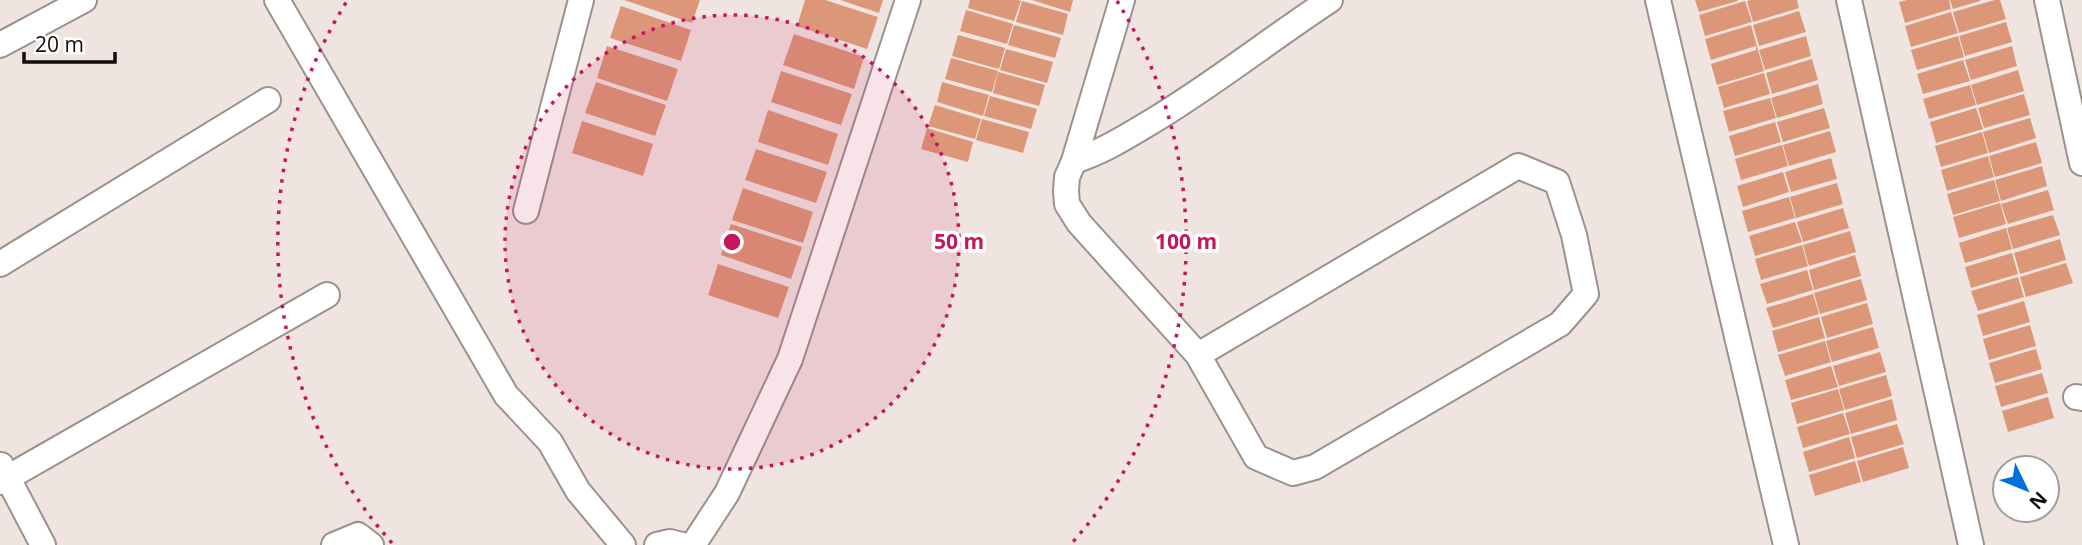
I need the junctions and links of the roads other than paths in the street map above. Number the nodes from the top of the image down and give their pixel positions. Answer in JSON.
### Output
{"nodes":[{"id":1,"x":83,"y":0,"type":"edge"},
{"id":2,"x":277,"y":0,"type":"edge"},
{"id":3,"x":581,"y":0,"type":"edge"},
{"id":4,"x":908,"y":0,"type":"edge"},
{"id":5,"x":1122,"y":0,"type":"edge"},
{"id":6,"x":1658,"y":0,"type":"edge"},
{"id":7,"x":1849,"y":0,"type":"edge"},
{"id":8,"x":2047,"y":0,"type":"edge"},
{"id":9,"x":1318,"y":4,"type":"edge"},
{"id":10,"x":0,"y":45,"type":"edge"},
{"id":11,"x":268,"y":100,"type":"dead end"},
{"id":12,"x":1074,"y":160,"type":"junction"},
{"id":13,"x":2082,"y":163,"type":"edge"},
{"id":14,"x":526,"y":211,"type":"dead end"},
{"id":15,"x":0,"y":264,"type":"edge"},
{"id":16,"x":327,"y":295,"type":"dead end"},
{"id":17,"x":1198,"y":355,"type":"junction"},
{"id":18,"x":3,"y":475,"type":"edge"},
{"id":19,"x":43,"y":545,"type":"edge"},
{"id":20,"x":334,"y":545,"type":"edge"},
{"id":21,"x":371,"y":545,"type":"edge"},
{"id":22,"x":623,"y":545,"type":"edge"},
{"id":23,"x":657,"y":545,"type":"edge"},
{"id":24,"x":682,"y":545,"type":"edge"},
{"id":25,"x":693,"y":545,"type":"edge"},
{"id":26,"x":1786,"y":545,"type":"edge"},
{"id":27,"x":1971,"y":545,"type":"edge"}],
"edges":[{"from":1,"to":10,"type":"street"},
{"from":2,"to":22,"type":"street"},
{"from":3,"to":14,"type":"street"},
{"from":4,"to":25,"type":"street"},
{"from":5,"to":12,"type":"street"},
{"from":6,"to":26,"type":"street"},
{"from":7,"to":27,"type":"street"},
{"from":8,"to":13,"type":"street"},
{"from":9,"to":12,"type":"street"},
{"from":11,"to":15,"type":"street"},
{"from":12,"to":17,"type":"street"},
{"from":16,"to":18,"type":"street"},
{"from":17,"to":17,"type":"street"},
{"from":18,"to":19,"type":"street"},
{"from":20,"to":21,"type":"street"},
{"from":23,"to":24,"type":"street"}]}
